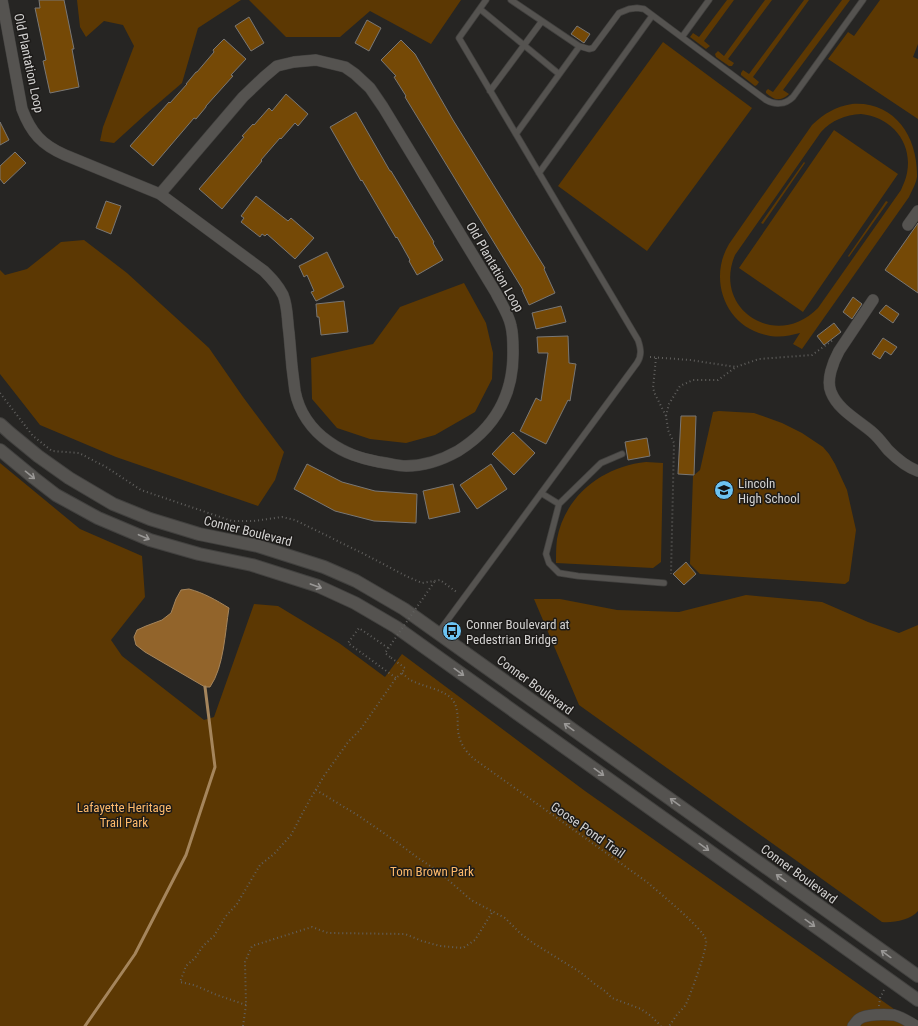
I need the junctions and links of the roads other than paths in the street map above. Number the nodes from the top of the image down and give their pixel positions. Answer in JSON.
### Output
{"nodes":[{"id":1,"x":2,"y":0,"type":"edge"},
{"id":2,"x":486,"y":0,"type":"edge"},
{"id":3,"x":511,"y":0,"type":"edge"},
{"id":4,"x":709,"y":0,"type":"edge"},
{"id":5,"x":863,"y":0,"type":"edge"},
{"id":6,"x":480,"y":9,"type":"junction"},
{"id":7,"x":652,"y":16,"type":"junction"},
{"id":8,"x":542,"y":21,"type":"junction"},
{"id":9,"x":682,"y":37,"type":"junction"},
{"id":10,"x":524,"y":45,"type":"junction"},
{"id":11,"x":579,"y":47,"type":"junction"},
{"id":12,"x":559,"y":74,"type":"junction"},
{"id":13,"x":490,"y":91,"type":"junction"},
{"id":14,"x":516,"y":134,"type":"junction"},
{"id":15,"x":539,"y":173,"type":"junction"},
{"id":16,"x":160,"y":194,"type":"junction"},
{"id":17,"x":918,"y":211,"type":"edge"},
{"id":18,"x":908,"y":225,"type":"dead end"},
{"id":19,"x":873,"y":300,"type":"dead end"},
{"id":20,"x":0,"y":424,"type":"edge"},
{"id":21,"x":0,"y":450,"type":"edge"},
{"id":22,"x":622,"y":454,"type":"dead end"},
{"id":23,"x":918,"y":471,"type":"edge"},
{"id":24,"x":541,"y":493,"type":"junction"},
{"id":25,"x":559,"y":504,"type":"junction"},
{"id":26,"x":664,"y":583,"type":"dead end"},
{"id":27,"x":438,"y":632,"type":"junction"},
{"id":28,"x":427,"y":649,"type":"junction"},
{"id":29,"x":918,"y":976,"type":"edge"},
{"id":30,"x":918,"y":1000,"type":"edge"},
{"id":31,"x":853,"y":1026,"type":"edge"},
{"id":32,"x":916,"y":1026,"type":"edge"}],
"edges":[{"from":1,"to":16,"type":"street","name":"Old Plantation Loop"},
{"from":2,"to":6,"type":"lane"},
{"from":3,"to":8,"type":"lane"},
{"from":4,"to":9,"type":"lane"},
{"from":5,"to":9,"type":"lane"},
{"from":6,"to":10,"type":"lane"},
{"from":6,"to":13,"type":"lane"},
{"from":7,"to":9,"type":"lane"},
{"from":7,"to":11,"type":"lane"},
{"from":7,"to":15,"type":"lane"},
{"from":8,"to":10,"type":"lane"},
{"from":8,"to":11,"type":"lane"},
{"from":10,"to":12,"type":"lane"},
{"from":10,"to":13,"type":"lane"},
{"from":11,"to":12,"type":"lane"},
{"from":12,"to":14,"type":"lane"},
{"from":13,"to":14,"type":"lane"},
{"from":14,"to":15,"type":"lane"},
{"from":15,"to":24,"type":"lane"},
{"from":16,"to":16,"type":"street","name":"Old Plantation Loop"},
{"from":17,"to":18,"type":"street"},
{"from":19,"to":23,"type":"street"},
{"from":20,"to":27,"type":"main road","name":"Conner Boulevard"},
{"from":21,"to":28,"type":"main road","one_way":true},
{"from":22,"to":25,"type":"lane"},
{"from":24,"to":25,"type":"lane"},
{"from":24,"to":27,"type":"lane"},
{"from":25,"to":26,"type":"lane"},
{"from":27,"to":28,"type":"main road"},
{"from":29,"to":27,"type":"main road","name":"Conner Boulevard","one_way":true},
{"from":28,"to":30,"type":"main road","one_way":true},
{"from":31,"to":32,"type":"street"}]}
